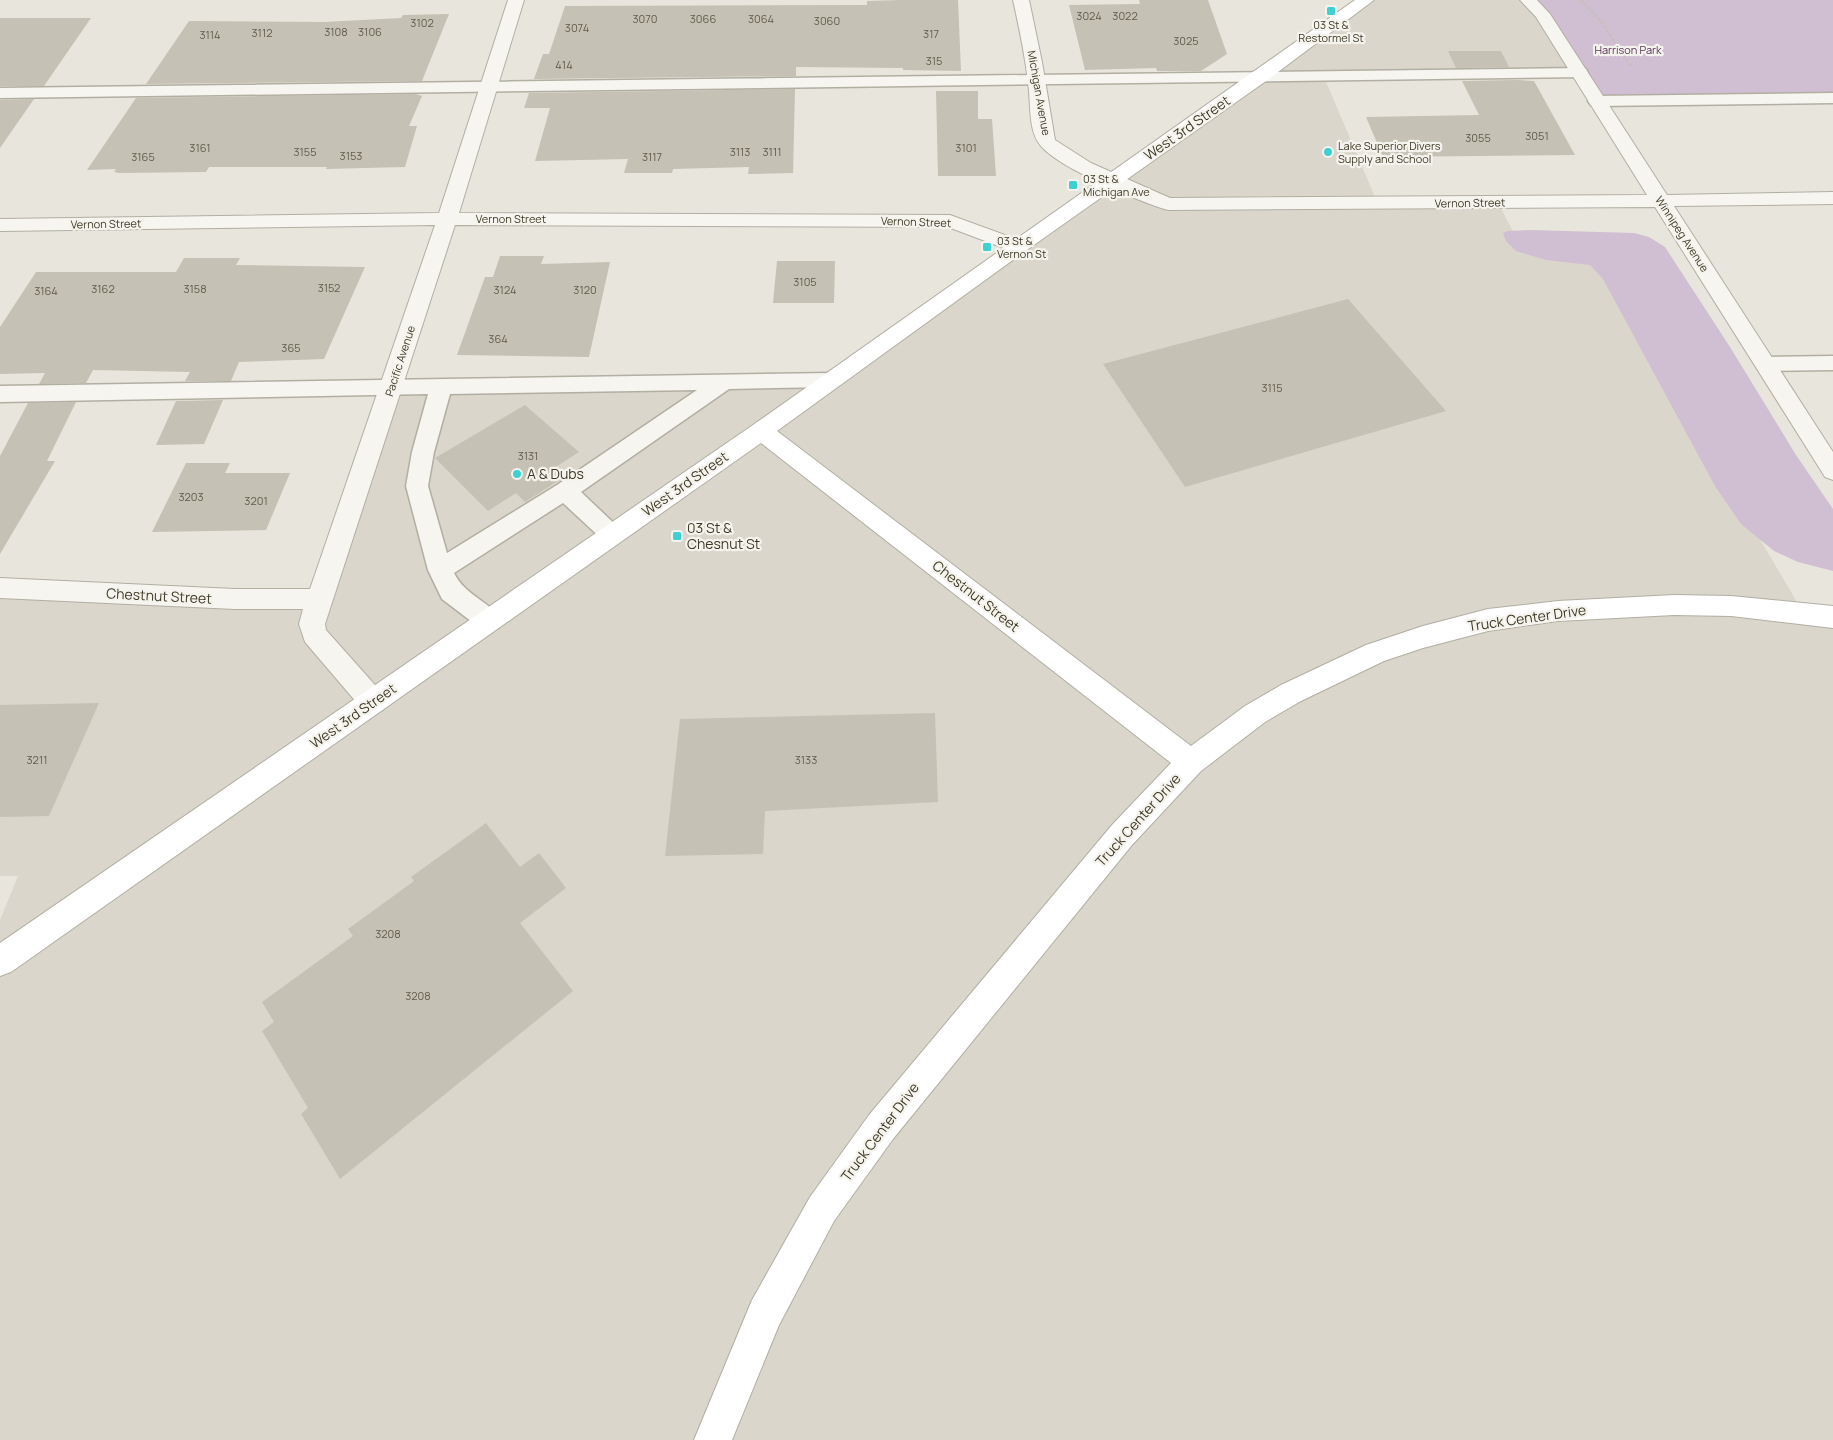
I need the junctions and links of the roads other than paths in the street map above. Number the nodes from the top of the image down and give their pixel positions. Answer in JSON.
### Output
{"nodes":[{"id":1,"x":516,"y":0,"type":"edge"},
{"id":2,"x":1022,"y":0,"type":"edge"},
{"id":3,"x":1366,"y":0,"type":"edge"},
{"id":4,"x":1528,"y":0,"type":"edge"},
{"id":5,"x":1580,"y":73,"type":"junction"},
{"id":6,"x":1260,"y":77,"type":"junction"},
{"id":7,"x":1037,"y":81,"type":"junction"},
{"id":8,"x":489,"y":86,"type":"junction"},
{"id":9,"x":0,"y":93,"type":"edge"},
{"id":10,"x":1833,"y":98,"type":"edge"},
{"id":11,"x":1597,"y":101,"type":"junction"},
{"id":12,"x":1112,"y":180,"type":"junction"},
{"id":13,"x":1833,"y":198,"type":"edge"},
{"id":14,"x":1660,"y":201,"type":"junction"},
{"id":15,"x":447,"y":219,"type":"junction"},
{"id":16,"x":0,"y":225,"type":"edge"},
{"id":17,"x":1017,"y":246,"type":"junction"},
{"id":18,"x":1833,"y":363,"type":"edge"},
{"id":19,"x":1765,"y":364,"type":"junction"},
{"id":20,"x":831,"y":380,"type":"junction"},
{"id":21,"x":724,"y":382,"type":"junction"},
{"id":22,"x":441,"y":386,"type":"junction"},
{"id":23,"x":392,"y":387,"type":"junction"},
{"id":24,"x":0,"y":394,"type":"edge"},
{"id":25,"x":761,"y":431,"type":"junction"},
{"id":26,"x":1833,"y":471,"type":"edge"},
{"id":27,"x":565,"y":491,"type":"junction"},
{"id":28,"x":612,"y":535,"type":"junction"},
{"id":29,"x":440,"y":570,"type":"junction"},
{"id":30,"x":0,"y":588,"type":"edge"},
{"id":31,"x":319,"y":599,"type":"junction"},
{"id":32,"x":1833,"y":617,"type":"edge"},
{"id":33,"x":489,"y":621,"type":"junction"},
{"id":34,"x":373,"y":702,"type":"junction"},
{"id":35,"x":1191,"y":762,"type":"junction"},
{"id":36,"x":0,"y":961,"type":"edge"},
{"id":37,"x":713,"y":1440,"type":"edge"}],
"edges":[{"from":1,"to":8,"type":"street","name":"Pacific Avenue"},
{"from":2,"to":7,"type":"street","name":"Michigan Avenue"},
{"from":3,"to":6,"type":"main road","name":"West 3rd Street"},
{"from":4,"to":5,"type":"street","name":"Winnipeg Avenue"},
{"from":5,"to":6,"type":"lane"},
{"from":5,"to":11,"type":"street","name":"Winnipeg Avenue"},
{"from":6,"to":7,"type":"lane"},
{"from":6,"to":12,"type":"main road","name":"West 3rd Street"},
{"from":7,"to":8,"type":"lane"},
{"from":7,"to":12,"type":"street","name":"Michigan Avenue"},
{"from":8,"to":9,"type":"lane"},
{"from":8,"to":15,"type":"street","name":"Pacific Avenue"},
{"from":10,"to":11,"type":"lane"},
{"from":11,"to":14,"type":"street","name":"Winnipeg Avenue"},
{"from":12,"to":14,"type":"street","name":"Vernon Street"},
{"from":12,"to":17,"type":"main road","name":"West 3rd Street"},
{"from":13,"to":14,"type":"street","name":"Vernon Street"},
{"from":14,"to":19,"type":"street","name":"Winnipeg Avenue"},
{"from":15,"to":16,"type":"street","name":"Vernon Street"},
{"from":15,"to":17,"type":"street","name":"Vernon Street"},
{"from":15,"to":23,"type":"street","name":"Pacific Avenue"},
{"from":17,"to":20,"type":"main road","name":"West 3rd Street"},
{"from":18,"to":19,"type":"lane"},
{"from":19,"to":26,"type":"street","name":"Winnipeg Avenue"},
{"from":20,"to":21,"type":"lane"},
{"from":20,"to":25,"type":"main road","name":"West 3rd Street"},
{"from":21,"to":22,"type":"lane"},
{"from":21,"to":27,"type":"lane"},
{"from":22,"to":23,"type":"lane"},
{"from":22,"to":29,"type":"lane"},
{"from":23,"to":24,"type":"lane"},
{"from":23,"to":31,"type":"street","name":"Pacific Avenue"},
{"from":25,"to":28,"type":"main road","name":"West 3rd Street"},
{"from":25,"to":35,"type":"main road","name":"Chestnut Street"},
{"from":27,"to":28,"type":"lane"},
{"from":27,"to":29,"type":"lane"},
{"from":28,"to":33,"type":"main road","name":"West 3rd Street"},
{"from":29,"to":33,"type":"lane"},
{"from":30,"to":31,"type":"street","name":"Chestnut Street"},
{"from":31,"to":34,"type":"street","name":"Pacific Avenue"},
{"from":32,"to":35,"type":"main road","name":"Truck Center Drive"},
{"from":33,"to":34,"type":"main road","name":"West 3rd Street"},
{"from":34,"to":36,"type":"main road","name":"West 3rd Street"},
{"from":35,"to":37,"type":"main road","name":"Truck Center Drive"}]}
